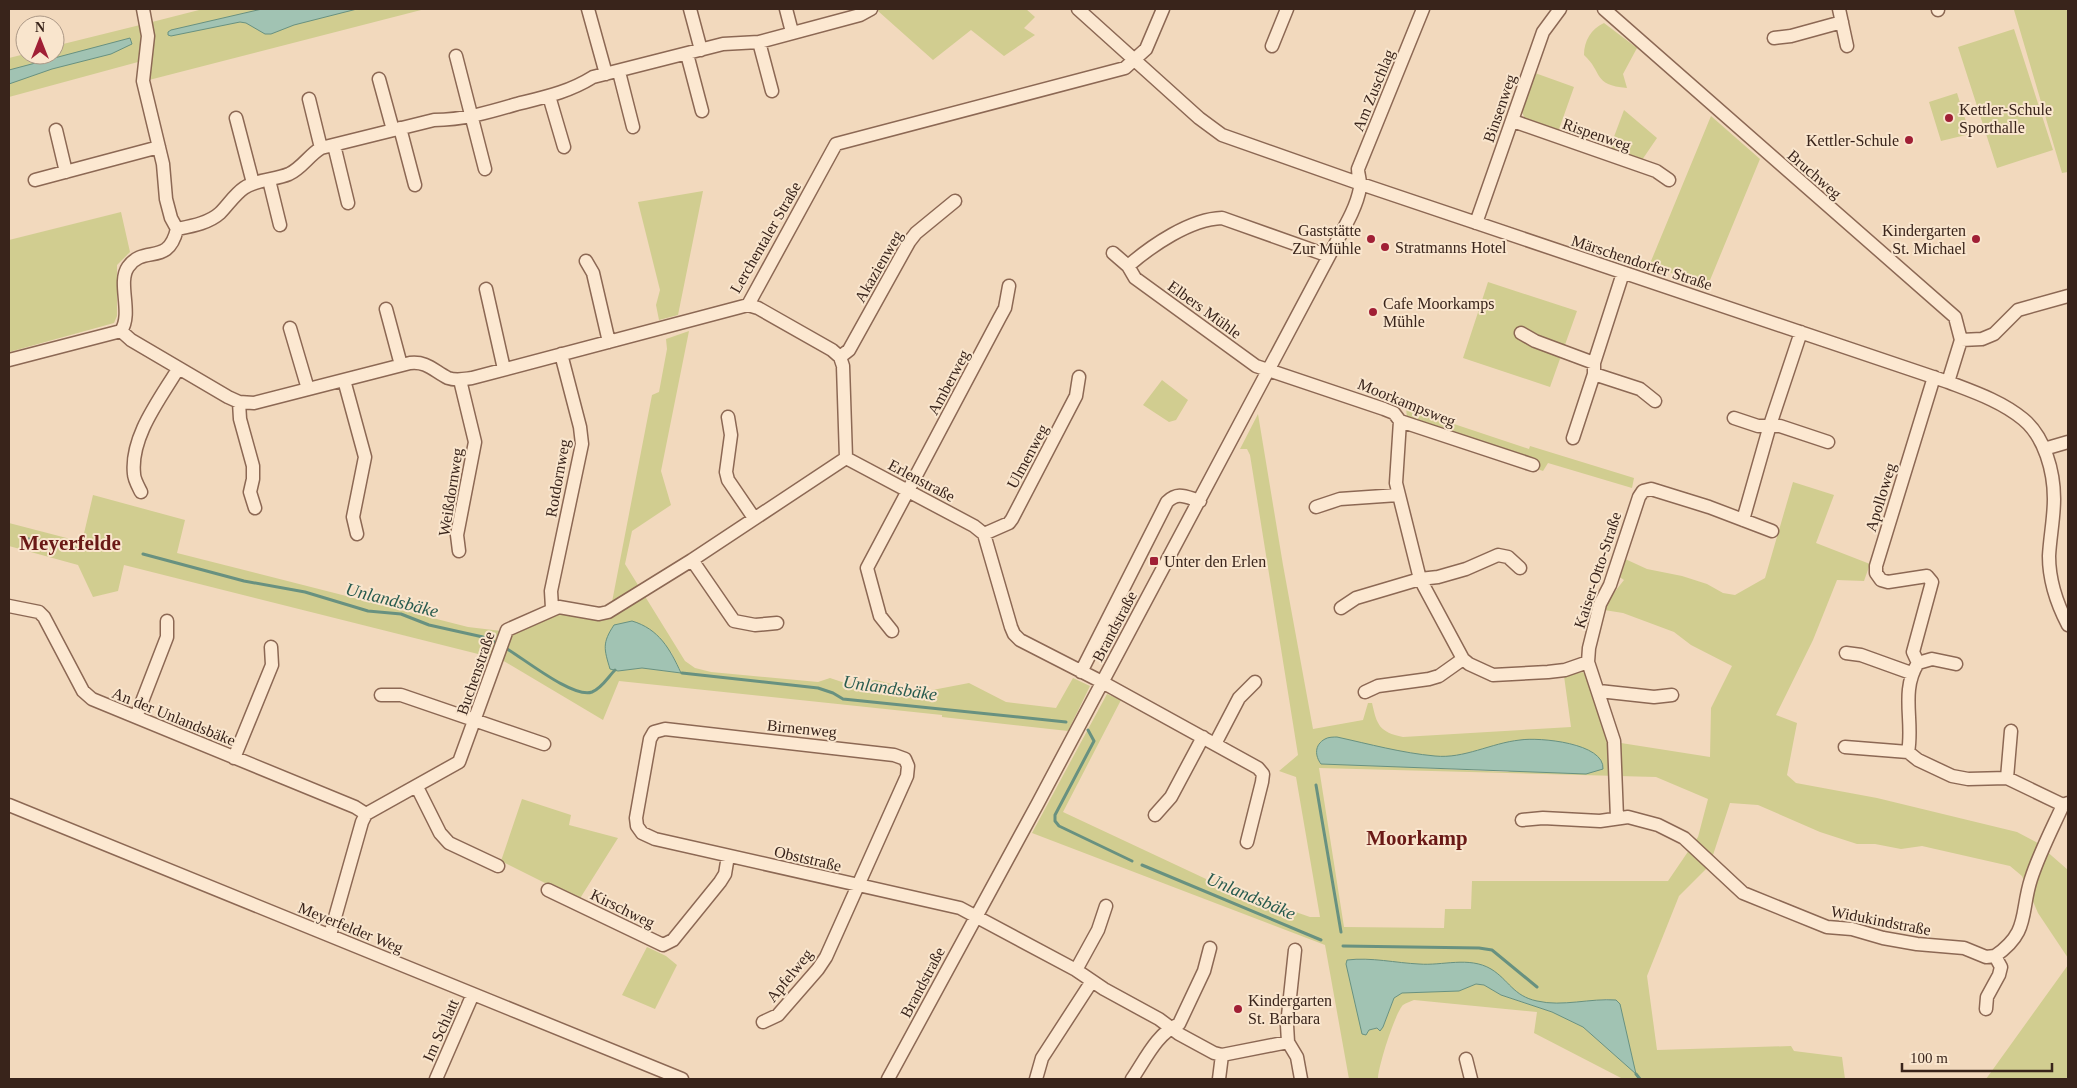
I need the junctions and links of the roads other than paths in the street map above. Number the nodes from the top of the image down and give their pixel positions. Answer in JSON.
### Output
{"nodes":[{"id":1,"x":143,"y":9,"type":"edge"},
{"id":2,"x":588,"y":9,"type":"edge"},
{"id":3,"x":690,"y":9,"type":"edge"},
{"id":4,"x":786,"y":9,"type":"edge"},
{"id":5,"x":871,"y":9,"type":"edge"},
{"id":6,"x":1078,"y":9,"type":"edge"},
{"id":7,"x":1163,"y":9,"type":"edge"},
{"id":8,"x":1287,"y":9,"type":"edge"},
{"id":9,"x":1423,"y":9,"type":"edge"},
{"id":10,"x":1560,"y":9,"type":"edge"},
{"id":11,"x":1604,"y":9,"type":"edge"},
{"id":12,"x":1839,"y":9,"type":"edge"},
{"id":13,"x":1842,"y":22,"type":"junction"},
{"id":14,"x":792,"y":32,"type":"junction"},
{"id":15,"x":1774,"y":38,"type":"dead end"},
{"id":16,"x":759,"y":42,"type":"junction"},
{"id":17,"x":1272,"y":46,"type":"dead end"},
{"id":18,"x":1847,"y":46,"type":"dead end"},
{"id":19,"x":701,"y":50,"type":"junction"},
{"id":20,"x":687,"y":54,"type":"junction"},
{"id":21,"x":456,"y":56,"type":"dead end"},
{"id":22,"x":1134,"y":60,"type":"junction"},
{"id":23,"x":619,"y":72,"type":"junction"},
{"id":24,"x":606,"y":74,"type":"junction"},
{"id":25,"x":379,"y":79,"type":"dead end"},
{"id":26,"x":772,"y":91,"type":"dead end"},
{"id":27,"x":549,"y":96,"type":"junction"},
{"id":28,"x":309,"y":99,"type":"dead end"},
{"id":29,"x":702,"y":111,"type":"dead end"},
{"id":30,"x":472,"y":116,"type":"junction"},
{"id":31,"x":236,"y":118,"type":"dead end"},
{"id":32,"x":1513,"y":122,"type":"junction"},
{"id":33,"x":633,"y":128,"type":"dead end"},
{"id":34,"x":396,"y":129,"type":"junction"},
{"id":35,"x":56,"y":130,"type":"dead end"},
{"id":36,"x":328,"y":146,"type":"junction"},
{"id":37,"x":159,"y":147,"type":"junction"},
{"id":38,"x":564,"y":147,"type":"dead end"},
{"id":39,"x":485,"y":169,"type":"dead end"},
{"id":40,"x":66,"y":172,"type":"junction"},
{"id":41,"x":35,"y":180,"type":"dead end"},
{"id":42,"x":268,"y":180,"type":"junction"},
{"id":43,"x":1669,"y":180,"type":"dead end"},
{"id":44,"x":254,"y":183,"type":"junction"},
{"id":45,"x":1361,"y":184,"type":"junction"},
{"id":46,"x":415,"y":185,"type":"dead end"},
{"id":47,"x":955,"y":201,"type":"dead end"},
{"id":48,"x":348,"y":203,"type":"dead end"},
{"id":49,"x":1476,"y":223,"type":"junction"},
{"id":50,"x":280,"y":225,"type":"dead end"},
{"id":51,"x":177,"y":229,"type":"junction"},
{"id":52,"x":1114,"y":253,"type":"dead end"},
{"id":53,"x":1329,"y":256,"type":"junction"},
{"id":54,"x":586,"y":261,"type":"dead end"},
{"id":55,"x":1128,"y":266,"type":"junction"},
{"id":56,"x":1624,"y":273,"type":"junction"},
{"id":57,"x":1009,"y":286,"type":"dead end"},
{"id":58,"x":486,"y":289,"type":"dead end"},
{"id":59,"x":2068,"y":296,"type":"edge"},
{"id":60,"x":748,"y":305,"type":"junction"},
{"id":61,"x":386,"y":309,"type":"dead end"},
{"id":62,"x":290,"y":328,"type":"dead end"},
{"id":63,"x":121,"y":331,"type":"junction"},
{"id":64,"x":1801,"y":332,"type":"junction"},
{"id":65,"x":1521,"y":333,"type":"dead end"},
{"id":66,"x":1961,"y":340,"type":"junction"},
{"id":67,"x":609,"y":342,"type":"junction"},
{"id":68,"x":561,"y":354,"type":"junction"},
{"id":69,"x":840,"y":357,"type":"junction"},
{"id":70,"x":9,"y":360,"type":"edge"},
{"id":71,"x":401,"y":365,"type":"junction"},
{"id":72,"x":178,"y":368,"type":"junction"},
{"id":73,"x":1594,"y":368,"type":"junction"},
{"id":74,"x":504,"y":369,"type":"junction"},
{"id":75,"x":1269,"y":369,"type":"junction"},
{"id":76,"x":1079,"y":377,"type":"dead end"},
{"id":77,"x":1934,"y":377,"type":"junction"},
{"id":78,"x":344,"y":380,"type":"junction"},
{"id":79,"x":460,"y":380,"type":"junction"},
{"id":80,"x":1948,"y":382,"type":"junction"},
{"id":81,"x":308,"y":389,"type":"junction"},
{"id":82,"x":1655,"y":401,"type":"dead end"},
{"id":83,"x":239,"y":402,"type":"junction"},
{"id":84,"x":728,"y":417,"type":"dead end"},
{"id":85,"x":1734,"y":418,"type":"dead end"},
{"id":86,"x":1400,"y":421,"type":"junction"},
{"id":87,"x":1770,"y":425,"type":"junction"},
{"id":88,"x":1572,"y":438,"type":"dead end"},
{"id":89,"x":1828,"y":442,"type":"dead end"},
{"id":90,"x":2068,"y":442,"type":"edge"},
{"id":91,"x":2044,"y":449,"type":"junction"},
{"id":92,"x":846,"y":458,"type":"junction"},
{"id":93,"x":1534,"y":466,"type":"dead end"},
{"id":94,"x":909,"y":491,"type":"junction"},
{"id":95,"x":140,"y":492,"type":"dead end"},
{"id":96,"x":1398,"y":495,"type":"junction"},
{"id":97,"x":1200,"y":501,"type":"junction"},
{"id":98,"x":1316,"y":507,"type":"dead end"},
{"id":99,"x":255,"y":508,"type":"dead end"},
{"id":100,"x":754,"y":518,"type":"junction"},
{"id":101,"x":1743,"y":520,"type":"junction"},
{"id":102,"x":1772,"y":531,"type":"dead end"},
{"id":103,"x":357,"y":534,"type":"dead end"},
{"id":104,"x":984,"y":534,"type":"junction"},
{"id":105,"x":459,"y":551,"type":"dead end"},
{"id":106,"x":692,"y":560,"type":"junction"},
{"id":107,"x":1520,"y":568,"type":"dead end"},
{"id":108,"x":1420,"y":579,"type":"junction"},
{"id":109,"x":9,"y":606,"type":"edge"},
{"id":110,"x":552,"y":608,"type":"junction"},
{"id":111,"x":1341,"y":608,"type":"dead end"},
{"id":112,"x":167,"y":621,"type":"dead end"},
{"id":113,"x":777,"y":623,"type":"dead end"},
{"id":114,"x":2068,"y":626,"type":"edge"},
{"id":115,"x":892,"y":631,"type":"dead end"},
{"id":116,"x":271,"y":647,"type":"dead end"},
{"id":117,"x":1846,"y":653,"type":"dead end"},
{"id":118,"x":1462,"y":659,"type":"junction"},
{"id":119,"x":1588,"y":662,"type":"junction"},
{"id":120,"x":1956,"y":664,"type":"dead end"},
{"id":121,"x":1915,"y":668,"type":"junction"},
{"id":122,"x":1081,"y":672,"type":"junction"},
{"id":123,"x":1102,"y":682,"type":"junction"},
{"id":124,"x":1255,"y":682,"type":"dead end"},
{"id":125,"x":1599,"y":691,"type":"junction"},
{"id":126,"x":1364,"y":692,"type":"dead end"},
{"id":127,"x":381,"y":695,"type":"dead end"},
{"id":128,"x":1672,"y":695,"type":"dead end"},
{"id":129,"x":136,"y":717,"type":"junction"},
{"id":130,"x":475,"y":720,"type":"junction"},
{"id":131,"x":2011,"y":731,"type":"dead end"},
{"id":132,"x":1209,"y":740,"type":"junction"},
{"id":133,"x":544,"y":744,"type":"dead end"},
{"id":134,"x":1845,"y":748,"type":"dead end"},
{"id":135,"x":1908,"y":752,"type":"junction"},
{"id":136,"x":234,"y":758,"type":"junction"},
{"id":137,"x":2007,"y":778,"type":"junction"},
{"id":138,"x":417,"y":787,"type":"junction"},
{"id":139,"x":2065,"y":804,"type":"edge"},
{"id":140,"x":9,"y":805,"type":"edge"},
{"id":141,"x":366,"y":814,"type":"junction"},
{"id":142,"x":1155,"y":816,"type":"dead end"},
{"id":143,"x":1617,"y":818,"type":"junction"},
{"id":144,"x":1522,"y":820,"type":"dead end"},
{"id":145,"x":637,"y":826,"type":"joint"},
{"id":146,"x":1248,"y":842,"type":"dead end"},
{"id":147,"x":728,"y":856,"type":"junction"},
{"id":148,"x":498,"y":866,"type":"dead end"},
{"id":149,"x":858,"y":886,"type":"junction"},
{"id":150,"x":548,"y":890,"type":"dead end"},
{"id":151,"x":1106,"y":906,"type":"dead end"},
{"id":152,"x":976,"y":916,"type":"junction"},
{"id":153,"x":330,"y":935,"type":"junction"},
{"id":154,"x":1210,"y":948,"type":"dead end"},
{"id":155,"x":1295,"y":950,"type":"dead end"},
{"id":156,"x":1995,"y":956,"type":"junction"},
{"id":157,"x":1076,"y":970,"type":"junction"},
{"id":158,"x":1092,"y":981,"type":"junction"},
{"id":159,"x":473,"y":994,"type":"junction"},
{"id":160,"x":1986,"y":1009,"type":"dead end"},
{"id":161,"x":763,"y":1022,"type":"dead end"},
{"id":162,"x":1169,"y":1028,"type":"junction"},
{"id":163,"x":1288,"y":1042,"type":"junction"},
{"id":164,"x":1222,"y":1055,"type":"junction"},
{"id":165,"x":1466,"y":1058,"type":"dead end"},
{"id":166,"x":436,"y":1079,"type":"edge"},
{"id":167,"x":682,"y":1079,"type":"edge"},
{"id":168,"x":888,"y":1079,"type":"edge"},
{"id":169,"x":1036,"y":1079,"type":"edge"},
{"id":170,"x":1132,"y":1079,"type":"edge"},
{"id":171,"x":1219,"y":1079,"type":"edge"},
{"id":172,"x":1301,"y":1079,"type":"edge"},
{"id":173,"x":1470,"y":1079,"type":"edge"}],
"edges":[{"from":1,"to":37,"type":"street"},
{"from":2,"to":24,"type":"street"},
{"from":3,"to":19,"type":"street"},
{"from":4,"to":14,"type":"street"},
{"from":5,"to":14,"type":"street"},
{"from":6,"to":22,"type":"street","name":"Märschendorfer Straße"},
{"from":7,"to":22,"type":"street"},
{"from":8,"to":17,"type":"street"},
{"from":9,"to":45,"type":"street","name":"Am Zuschlag"},
{"from":10,"to":32,"type":"street","name":"Binsenweg"},
{"from":11,"to":66,"type":"street","name":"Bruchweg"},
{"from":12,"to":13,"type":"street"},
{"from":13,"to":15,"type":"street"},
{"from":13,"to":18,"type":"street"},
{"from":14,"to":16,"type":"street"},
{"from":16,"to":19,"type":"street"},
{"from":16,"to":26,"type":"street"},
{"from":19,"to":20,"type":"street"},
{"from":20,"to":23,"type":"street"},
{"from":20,"to":29,"type":"street"},
{"from":21,"to":30,"type":"street"},
{"from":22,"to":45,"type":"street","name":"Märschendorfer Straße"},
{"from":22,"to":60,"type":"street","name":"Lerchentaler Straße"},
{"from":23,"to":24,"type":"street"},
{"from":23,"to":33,"type":"street"},
{"from":24,"to":27,"type":"street"},
{"from":25,"to":34,"type":"street"},
{"from":27,"to":30,"type":"street"},
{"from":27,"to":38,"type":"street"},
{"from":28,"to":36,"type":"street"},
{"from":30,"to":34,"type":"street"},
{"from":30,"to":39,"type":"street"},
{"from":31,"to":44,"type":"street"},
{"from":32,"to":43,"type":"street","name":"Rispenweg"},
{"from":32,"to":49,"type":"street","name":"Binsenweg"},
{"from":34,"to":36,"type":"street"},
{"from":34,"to":46,"type":"street"},
{"from":35,"to":40,"type":"street"},
{"from":36,"to":42,"type":"street"},
{"from":36,"to":48,"type":"street"},
{"from":37,"to":40,"type":"street"},
{"from":37,"to":51,"type":"street"},
{"from":40,"to":41,"type":"street"},
{"from":42,"to":44,"type":"street"},
{"from":42,"to":50,"type":"street"},
{"from":44,"to":51,"type":"street"},
{"from":45,"to":49,"type":"street","name":"Märschendorfer Straße"},
{"from":45,"to":53,"type":"street","name":"Brandstraße"},
{"from":47,"to":69,"type":"street","name":"Akazienweg"},
{"from":49,"to":56,"type":"street","name":"Märschendorfer Straße"},
{"from":51,"to":63,"type":"street"},
{"from":52,"to":55,"type":"street","name":"Elbers Mühle"},
{"from":53,"to":55,"type":"street"},
{"from":53,"to":75,"type":"street","name":"Brandstraße"},
{"from":54,"to":67,"type":"street"},
{"from":55,"to":75,"type":"street","name":"Elbers Mühle"},
{"from":56,"to":64,"type":"street","name":"Märschendorfer Straße"},
{"from":56,"to":73,"type":"street"},
{"from":57,"to":94,"type":"street","name":"Amberweg"},
{"from":58,"to":74,"type":"street"},
{"from":59,"to":66,"type":"street"},
{"from":60,"to":67,"type":"street","name":"Lerchentaler Straße"},
{"from":60,"to":69,"type":"street"},
{"from":61,"to":71,"type":"street"},
{"from":62,"to":81,"type":"street"},
{"from":63,"to":70,"type":"street"},
{"from":63,"to":72,"type":"street"},
{"from":64,"to":77,"type":"street","name":"Märschendorfer Straße"},
{"from":64,"to":87,"type":"street"},
{"from":65,"to":73,"type":"street"},
{"from":66,"to":80,"type":"street"},
{"from":67,"to":68,"type":"street","name":"Lerchentaler Straße"},
{"from":68,"to":74,"type":"street","name":"Lerchentaler Straße"},
{"from":68,"to":110,"type":"street","name":"Rotdornweg"},
{"from":69,"to":92,"type":"street"},
{"from":71,"to":78,"type":"street"},
{"from":71,"to":79,"type":"street"},
{"from":72,"to":83,"type":"street"},
{"from":72,"to":95,"type":"street"},
{"from":73,"to":82,"type":"street"},
{"from":73,"to":88,"type":"street"},
{"from":74,"to":79,"type":"street","name":"Lerchentaler Straße"},
{"from":75,"to":86,"type":"street","name":"Moorkampsweg"},
{"from":75,"to":97,"type":"street","name":"Brandstraße"},
{"from":76,"to":104,"type":"street","name":"Ulmenweg"},
{"from":77,"to":80,"type":"street","name":"Märschendorfer Straße"},
{"from":77,"to":121,"type":"street","name":"Apolloweg"},
{"from":78,"to":81,"type":"street"},
{"from":78,"to":103,"type":"street"},
{"from":79,"to":105,"type":"street","name":"Weißdornweg"},
{"from":80,"to":91,"type":"street","name":"Märschendorfer Straße"},
{"from":81,"to":83,"type":"street"},
{"from":83,"to":99,"type":"street"},
{"from":84,"to":100,"type":"street"},
{"from":85,"to":87,"type":"street"},
{"from":86,"to":93,"type":"street","name":"Moorkampsweg"},
{"from":86,"to":96,"type":"street"},
{"from":87,"to":89,"type":"street"},
{"from":87,"to":101,"type":"street"},
{"from":90,"to":91,"type":"street"},
{"from":91,"to":114,"type":"street","name":"Märschendorfer Straße"},
{"from":92,"to":94,"type":"street","name":"Erlenstraße"},
{"from":92,"to":100,"type":"street","name":"Buchenstraße"},
{"from":94,"to":104,"type":"street","name":"Erlenstraße"},
{"from":94,"to":115,"type":"street","name":"Amberweg"},
{"from":96,"to":98,"type":"street"},
{"from":96,"to":108,"type":"street"},
{"from":97,"to":122,"type":"street"},
{"from":97,"to":123,"type":"street","name":"Brandstraße"},
{"from":100,"to":106,"type":"street","name":"Buchenstraße"},
{"from":101,"to":102,"type":"street"},
{"from":101,"to":119,"type":"street","name":"Kaiser-Otto-Straße"},
{"from":104,"to":122,"type":"street"},
{"from":106,"to":110,"type":"street","name":"Buchenstraße"},
{"from":106,"to":113,"type":"street"},
{"from":107,"to":108,"type":"street"},
{"from":108,"to":111,"type":"street"},
{"from":108,"to":118,"type":"street"},
{"from":109,"to":129,"type":"street","name":"An der Unlandsbäke"},
{"from":110,"to":130,"type":"street","name":"Buchenstraße"},
{"from":112,"to":129,"type":"street"},
{"from":116,"to":136,"type":"street"},
{"from":117,"to":121,"type":"street"},
{"from":118,"to":119,"type":"street"},
{"from":118,"to":126,"type":"street"},
{"from":119,"to":125,"type":"street","name":"Kaiser-Otto-Straße"},
{"from":120,"to":121,"type":"street"},
{"from":121,"to":135,"type":"street"},
{"from":122,"to":123,"type":"street"},
{"from":123,"to":132,"type":"street"},
{"from":123,"to":152,"type":"street","name":"Brandstraße"},
{"from":124,"to":132,"type":"street"},
{"from":125,"to":128,"type":"street"},
{"from":125,"to":143,"type":"street","name":"Kaiser-Otto-Straße"},
{"from":127,"to":130,"type":"street"},
{"from":129,"to":136,"type":"street","name":"An der Unlandsbäke"},
{"from":130,"to":133,"type":"street"},
{"from":130,"to":138,"type":"street","name":"Buchenstraße"},
{"from":131,"to":137,"type":"street"},
{"from":132,"to":142,"type":"street"},
{"from":132,"to":146,"type":"street"},
{"from":134,"to":135,"type":"street"},
{"from":135,"to":137,"type":"street"},
{"from":136,"to":141,"type":"street","name":"An der Unlandsbäke"},
{"from":137,"to":139,"type":"street"},
{"from":138,"to":141,"type":"street","name":"Buchenstraße"},
{"from":138,"to":148,"type":"street"},
{"from":139,"to":156,"type":"street"},
{"from":140,"to":153,"type":"street","name":"Meyerfelder Weg"},
{"from":141,"to":153,"type":"street"},
{"from":143,"to":144,"type":"street","name":"Widukindstraße"},
{"from":143,"to":156,"type":"street","name":"Widukindstraße"},
{"from":145,"to":147,"type":"street","name":"Obststraße"},
{"from":145,"to":149,"type":"street","name":"Birnenweg"},
{"from":147,"to":149,"type":"street","name":"Obststraße"},
{"from":147,"to":150,"type":"street","name":"Kirschweg"},
{"from":149,"to":152,"type":"street","name":"Obststraße"},
{"from":149,"to":161,"type":"street","name":"Apfelweg"},
{"from":151,"to":157,"type":"street"},
{"from":152,"to":157,"type":"street","name":"Obststraße"},
{"from":152,"to":168,"type":"street","name":"Brandstraße"},
{"from":153,"to":159,"type":"street","name":"Meyerfelder Weg"},
{"from":154,"to":162,"type":"street"},
{"from":155,"to":163,"type":"street"},
{"from":156,"to":160,"type":"street"},
{"from":157,"to":158,"type":"street","name":"Obststraße"},
{"from":158,"to":162,"type":"street","name":"Obststraße"},
{"from":158,"to":169,"type":"street"},
{"from":159,"to":166,"type":"street","name":"Im Schlatt"},
{"from":159,"to":167,"type":"street","name":"Meyerfelder Weg"},
{"from":162,"to":164,"type":"street","name":"Obststraße"},
{"from":162,"to":170,"type":"street"},
{"from":163,"to":164,"type":"street"},
{"from":163,"to":172,"type":"street"},
{"from":164,"to":171,"type":"street"},
{"from":165,"to":173,"type":"street"}]}
